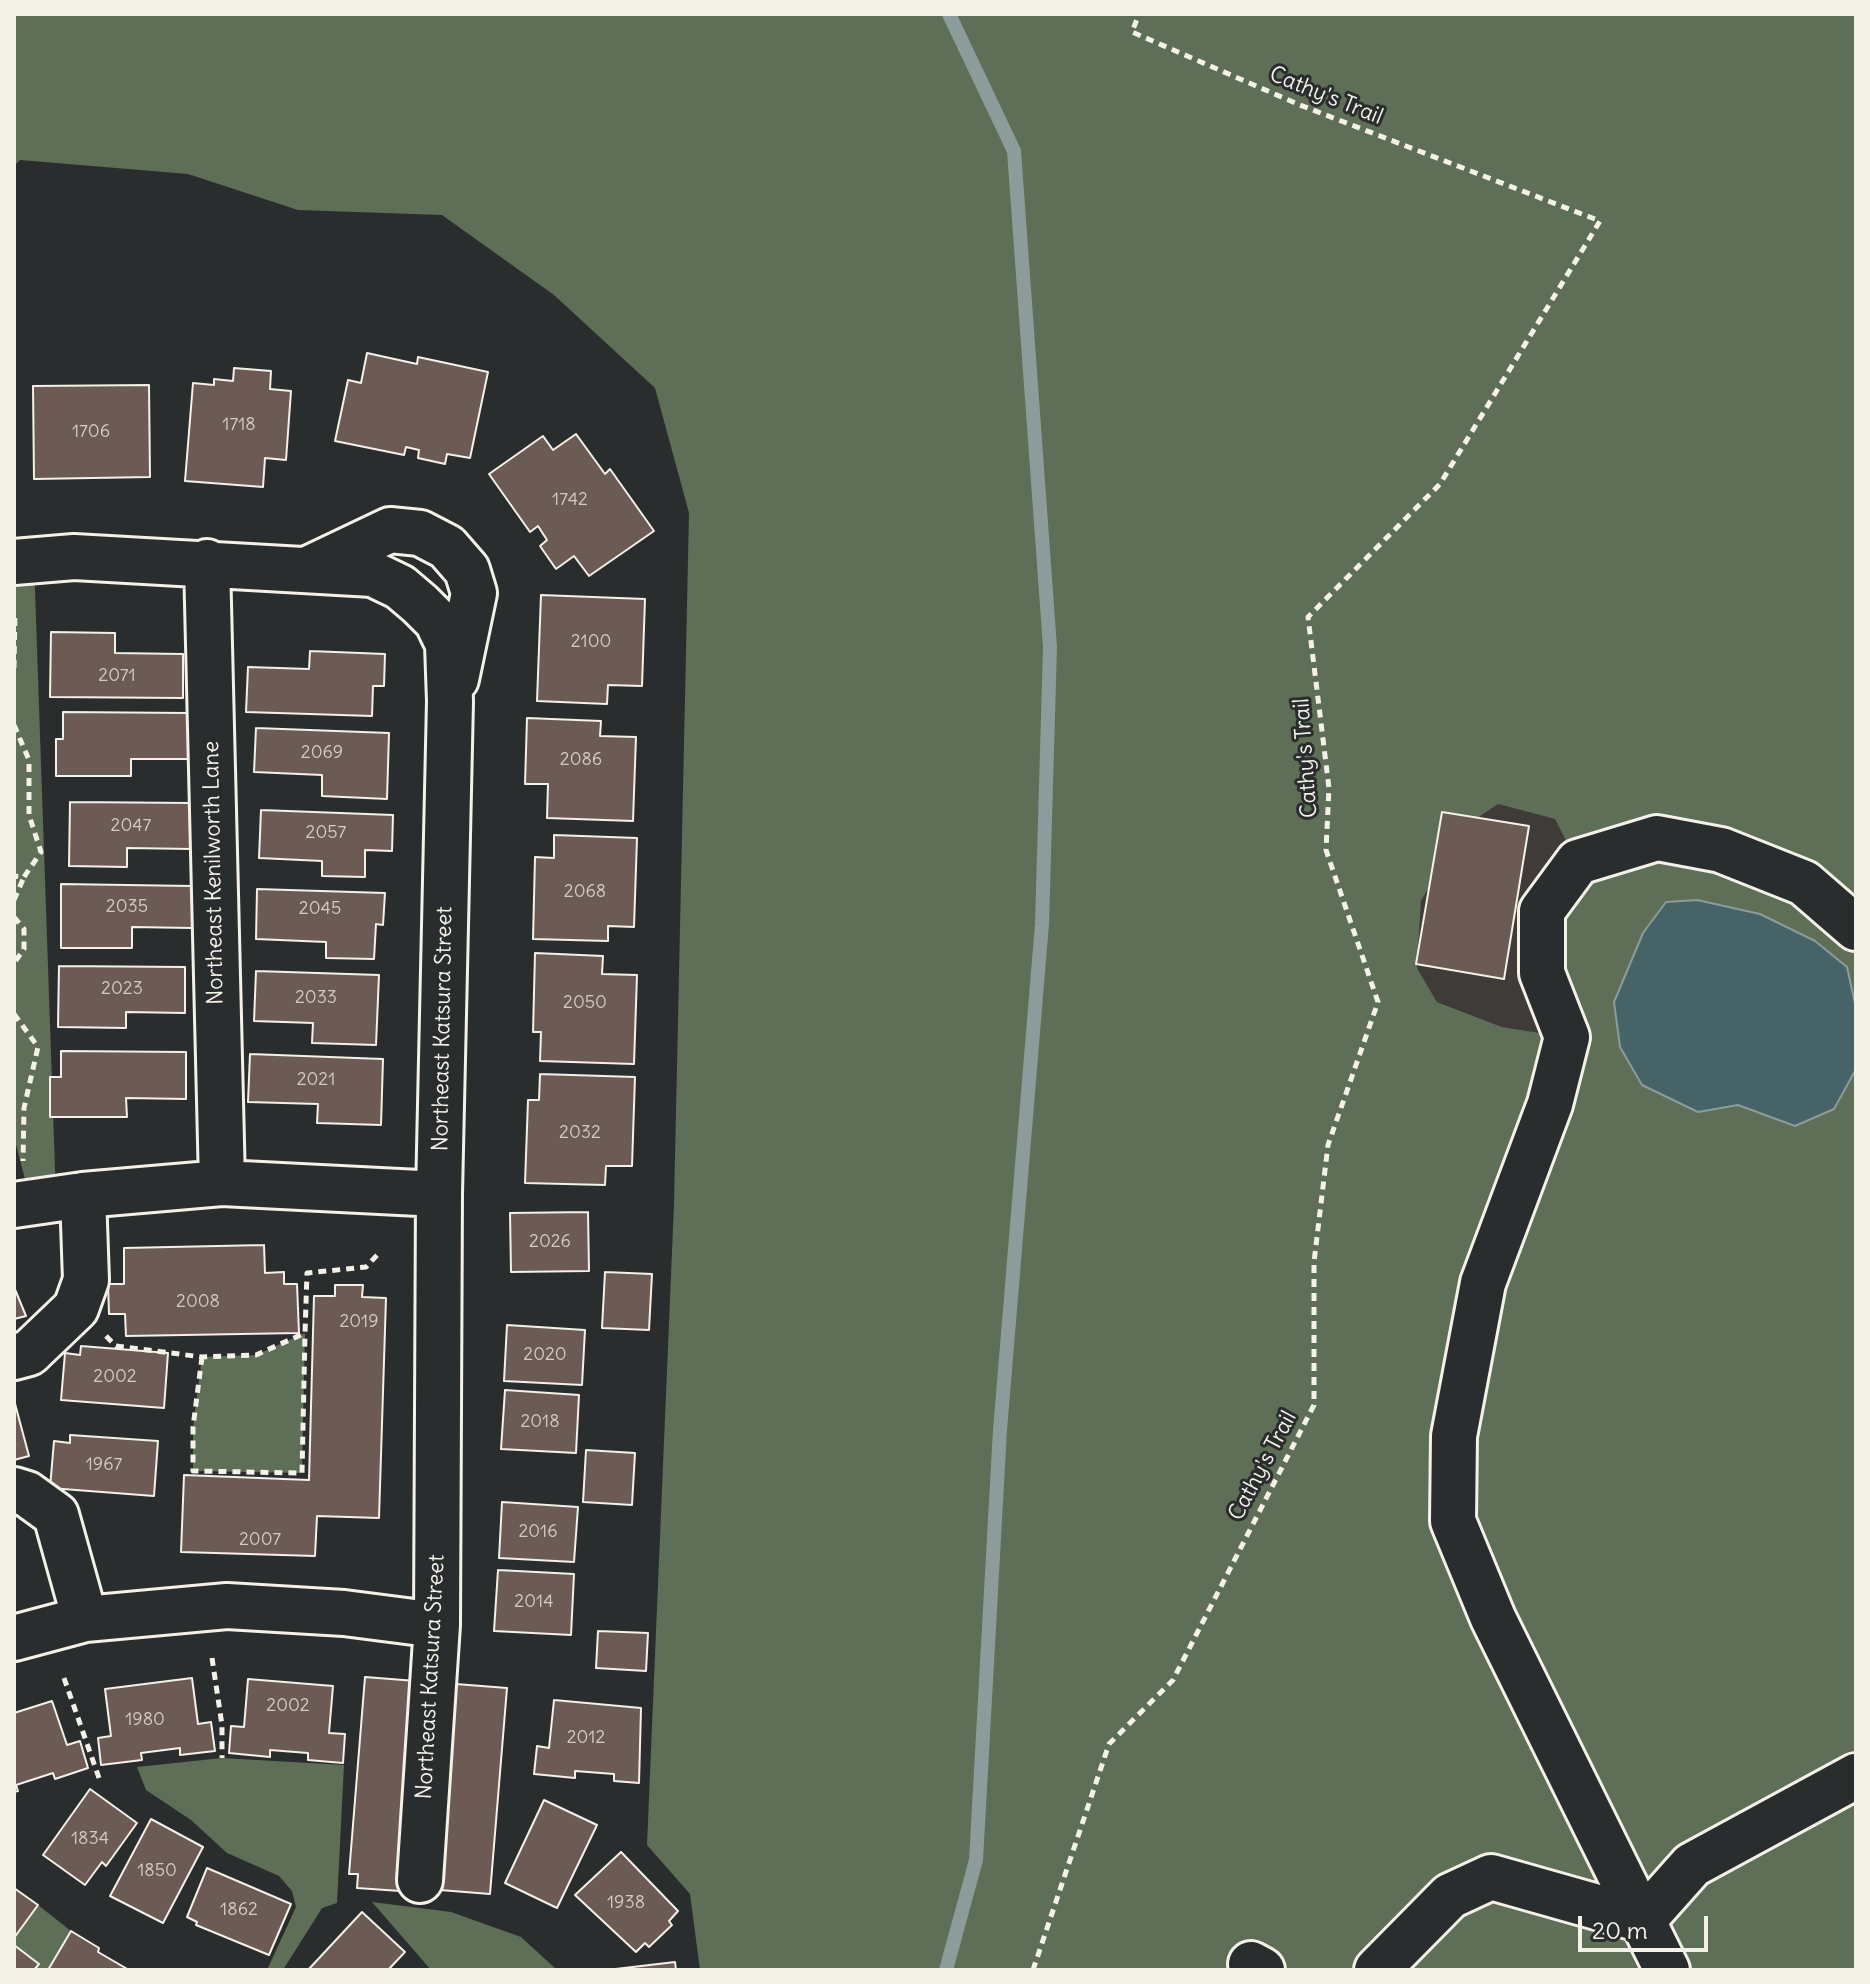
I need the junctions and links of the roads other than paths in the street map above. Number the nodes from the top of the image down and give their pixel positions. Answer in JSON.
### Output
{"nodes":[{"id":1,"x":14,"y":562,"type":"edge"},
{"id":2,"x":207,"y":562,"type":"junction"},
{"id":3,"x":308,"y":569,"type":"junction"},
{"id":4,"x":450,"y":701,"type":"junction"},
{"id":5,"x":1856,"y":928,"type":"edge"},
{"id":6,"x":222,"y":1183,"type":"junction"},
{"id":7,"x":19,"y":1190,"type":"edge"},
{"id":8,"x":439,"y":1194,"type":"junction"},
{"id":9,"x":83,"y":1195,"type":"junction"},
{"id":10,"x":14,"y":1357,"type":"edge"},
{"id":11,"x":14,"y":1490,"type":"edge"},
{"id":12,"x":85,"y":1619,"type":"junction"},
{"id":13,"x":437,"y":1625,"type":"junction"},
{"id":14,"x":14,"y":1638,"type":"edge"},
{"id":15,"x":1856,"y":1776,"type":"edge"},
{"id":16,"x":420,"y":1880,"type":"dead end"},
{"id":17,"x":1643,"y":1920,"type":"junction"},
{"id":18,"x":1377,"y":1970,"type":"edge"},
{"id":19,"x":1667,"y":1970,"type":"edge"}],
"edges":[{"from":1,"to":2,"type":"street","name":"Northeast Katsura Street"},
{"from":2,"to":3,"type":"street","name":"Northeast Katsura Street"},
{"from":2,"to":6,"type":"street","name":"Northeast Kenilworth Lane"},
{"from":3,"to":4,"type":"street","name":"Northeast Katsura Street"},
{"from":3,"to":4,"type":"street"},
{"from":4,"to":8,"type":"street","name":"Northeast Katsura Street"},
{"from":5,"to":17,"type":"street"},
{"from":6,"to":8,"type":"street"},
{"from":6,"to":9,"type":"street"},
{"from":7,"to":9,"type":"street"},
{"from":8,"to":13,"type":"street","name":"Northeast Katsura Street"},
{"from":9,"to":10,"type":"street"},
{"from":11,"to":12,"type":"street"},
{"from":12,"to":13,"type":"street"},
{"from":12,"to":14,"type":"street"},
{"from":13,"to":16,"type":"street","name":"Northeast Katsura Street"},
{"from":15,"to":17,"type":"street"},
{"from":17,"to":18,"type":"street"},
{"from":17,"to":19,"type":"street"}]}
